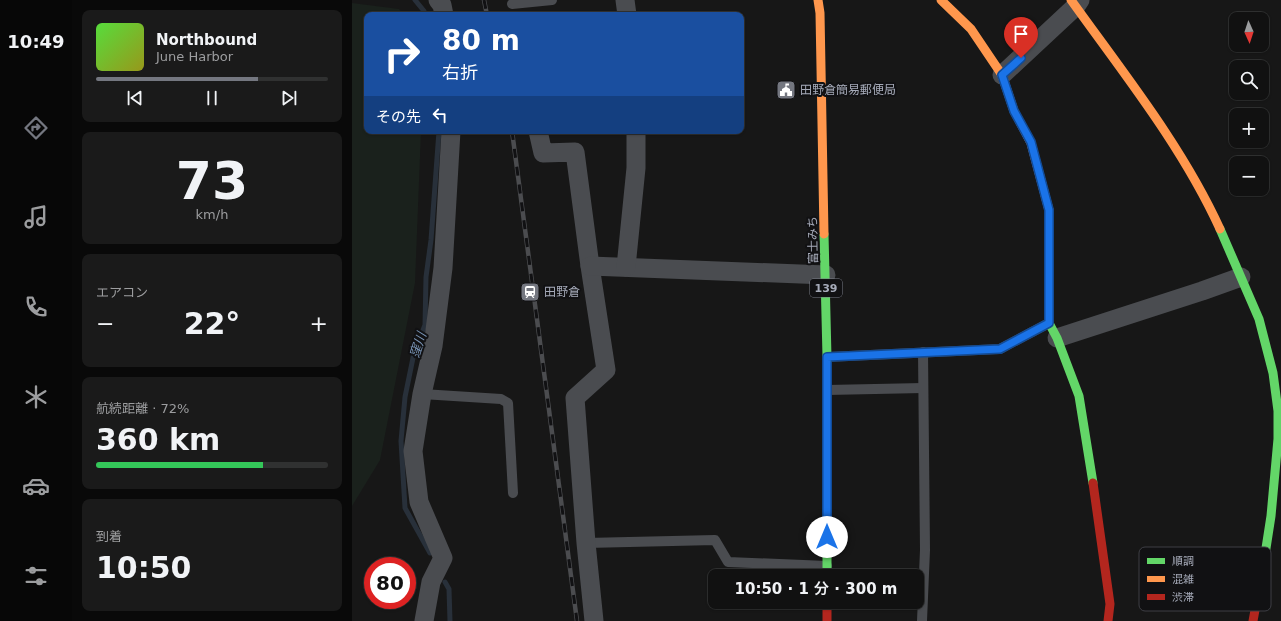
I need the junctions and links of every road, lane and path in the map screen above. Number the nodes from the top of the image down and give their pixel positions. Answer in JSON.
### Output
{"nodes":[{"id":1,"x":438,"y":0,"type":"edge"},
{"id":2,"x":552,"y":0,"type":"edge"},
{"id":3,"x":625,"y":0,"type":"edge"},
{"id":4,"x":818,"y":0,"type":"edge"},
{"id":5,"x":941,"y":0,"type":"edge"},
{"id":6,"x":1075,"y":2,"type":"edge"},
{"id":7,"x":512,"y":4,"type":"dead end"},
{"id":8,"x":443,"y":12,"type":"edge"},
{"id":9,"x":627,"y":12,"type":"edge"},
{"id":10,"x":1002,"y":75,"type":"junction"},
{"id":11,"x":451,"y":134,"type":"edge"},
{"id":12,"x":539,"y":134,"type":"edge"},
{"id":13,"x":636,"y":134,"type":"edge"},
{"id":14,"x":590,"y":266,"type":"junction"},
{"id":15,"x":626,"y":268,"type":"junction"},
{"id":16,"x":826,"y":275,"type":"junction"},
{"id":17,"x":1241,"y":276,"type":"junction"},
{"id":18,"x":1053,"y":330,"type":"junction"},
{"id":19,"x":922,"y":352,"type":"junction"},
{"id":20,"x":827,"y":357,"type":"junction"},
{"id":21,"x":923,"y":388,"type":"junction"},
{"id":22,"x":827,"y":390,"type":"junction"},
{"id":23,"x":422,"y":394,"type":"junction"},
{"id":24,"x":513,"y":493,"type":"dead end"},
{"id":25,"x":1276,"y":522,"type":"edge"},
{"id":26,"x":586,"y":543,"type":"junction"},
{"id":27,"x":1270,"y":547,"type":"edge"},
{"id":28,"x":806,"y":569,"type":"edge"},
{"id":29,"x":828,"y":569,"type":"edge"},
{"id":30,"x":827,"y":609,"type":"edge"},
{"id":31,"x":1255,"y":611,"type":"edge"},
{"id":32,"x":424,"y":621,"type":"edge"},
{"id":33,"x":594,"y":621,"type":"edge"},
{"id":34,"x":827,"y":621,"type":"edge"},
{"id":35,"x":922,"y":621,"type":"edge"},
{"id":36,"x":1108,"y":621,"type":"edge"},
{"id":37,"x":1253,"y":621,"type":"edge"}],
"edges":[{"from":1,"to":8,"type":"street"},
{"from":2,"to":7,"type":"lane"},
{"from":3,"to":9,"type":"street"},
{"from":4,"to":16,"type":"main road","name":"富士みち","number":"139"},
{"from":5,"to":10,"type":"main road"},
{"from":6,"to":10,"type":"street"},
{"from":6,"to":17,"type":"main road"},
{"from":10,"to":18,"type":"main road"},
{"from":11,"to":23,"type":"street"},
{"from":12,"to":14,"type":"street"},
{"from":13,"to":15,"type":"street"},
{"from":14,"to":15,"type":"street"},
{"from":14,"to":26,"type":"street"},
{"from":15,"to":16,"type":"street"},
{"from":16,"to":20,"type":"main road","name":"富士みち","number":"139"},
{"from":17,"to":18,"type":"street"},
{"from":17,"to":25,"type":"main road"},
{"from":18,"to":19,"type":"lane"},
{"from":18,"to":36,"type":"main road"},
{"from":19,"to":20,"type":"lane"},
{"from":19,"to":21,"type":"lane"},
{"from":20,"to":22,"type":"main road","name":"富士みち","number":"139"},
{"from":21,"to":22,"type":"lane"},
{"from":21,"to":35,"type":"lane"},
{"from":22,"to":29,"type":"main road","name":"富士みち","number":"139"},
{"from":23,"to":24,"type":"lane"},
{"from":23,"to":32,"type":"street"},
{"from":25,"to":27,"type":"main road"},
{"from":26,"to":28,"type":"lane"},
{"from":26,"to":33,"type":"street"},
{"from":30,"to":34,"type":"main road"},
{"from":31,"to":37,"type":"main road"}]}
